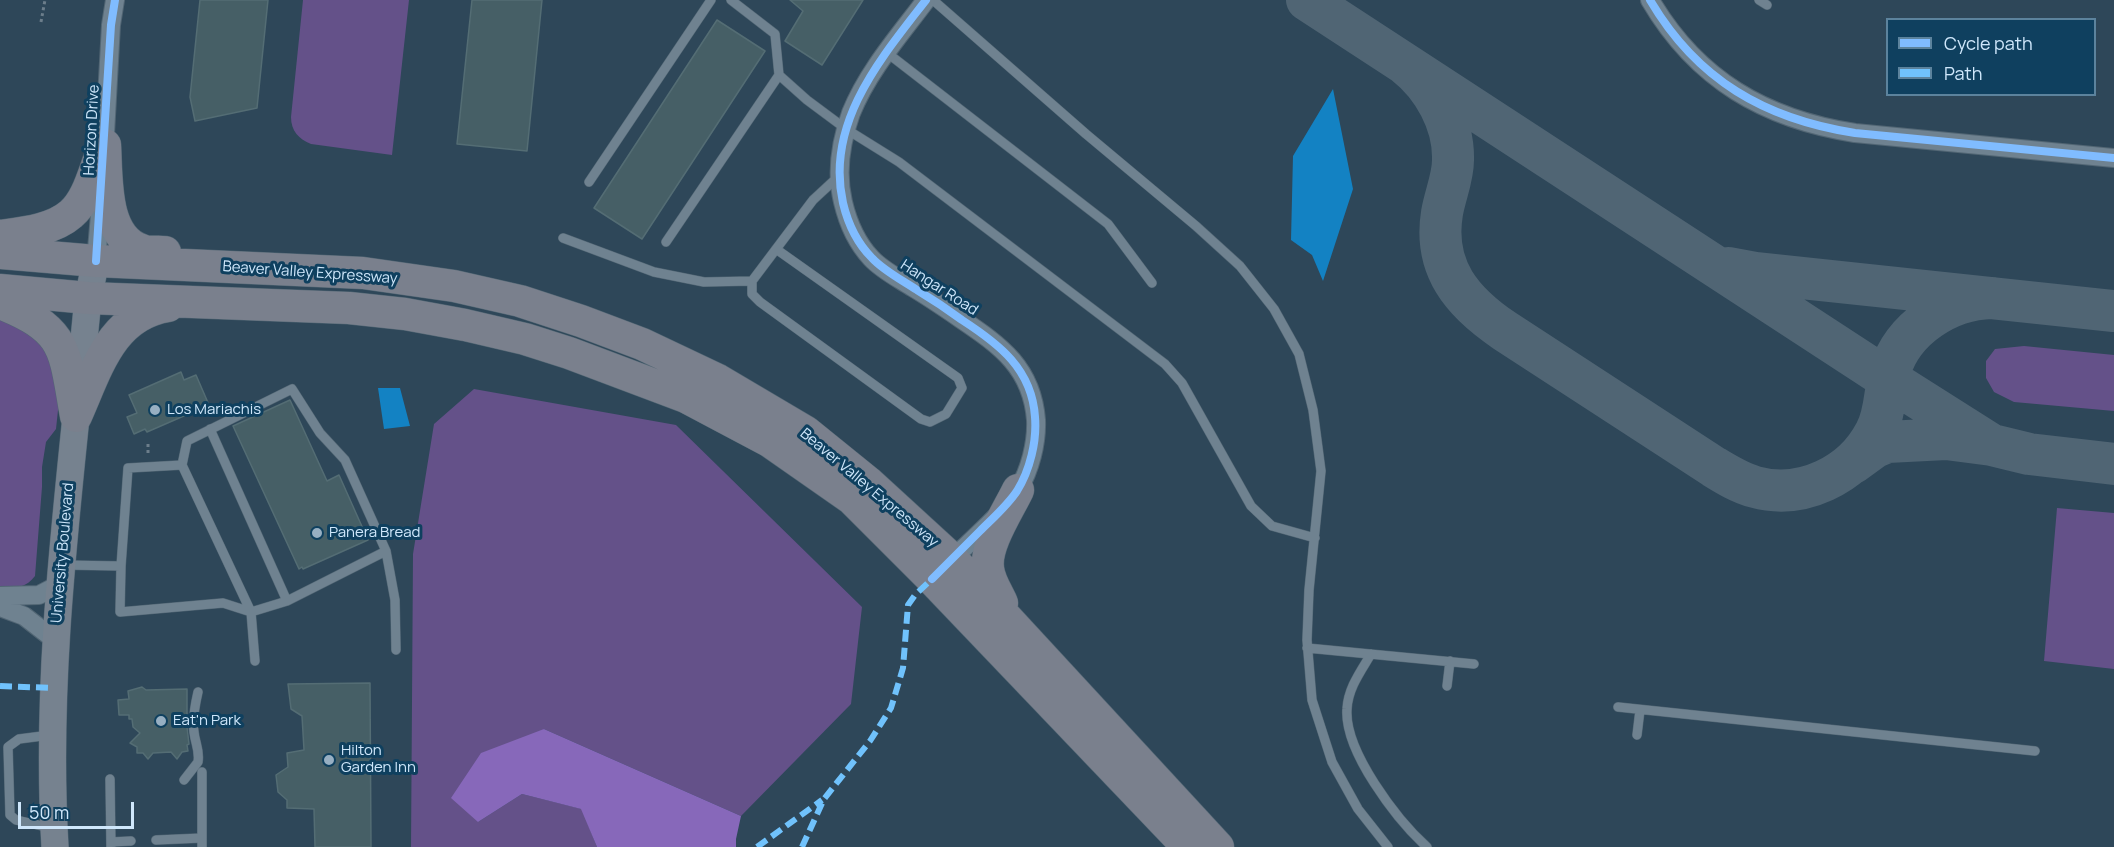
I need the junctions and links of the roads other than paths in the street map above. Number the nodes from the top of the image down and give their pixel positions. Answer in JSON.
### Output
{"nodes":[{"id":1,"x":115,"y":0,"type":"edge"},
{"id":2,"x":711,"y":0,"type":"edge"},
{"id":3,"x":731,"y":0,"type":"edge"},
{"id":4,"x":926,"y":0,"type":"edge"},
{"id":5,"x":933,"y":0,"type":"edge"},
{"id":6,"x":1650,"y":0,"type":"edge"},
{"id":7,"x":886,"y":52,"type":"junction"},
{"id":8,"x":780,"y":75,"type":"junction"},
{"id":9,"x":846,"y":129,"type":"junction"},
{"id":10,"x":105,"y":146,"type":"junction"},
{"id":11,"x":2114,"y":158,"type":"edge"},
{"id":12,"x":840,"y":175,"type":"junction"},
{"id":13,"x":589,"y":182,"type":"dead end"},
{"id":14,"x":0,"y":236,"type":"edge"},
{"id":15,"x":563,"y":238,"type":"dead end"},
{"id":16,"x":666,"y":242,"type":"dead end"},
{"id":17,"x":776,"y":249,"type":"junction"},
{"id":18,"x":0,"y":253,"type":"edge"},
{"id":19,"x":96,"y":261,"type":"junction"},
{"id":20,"x":260,"y":269,"type":"junction"},
{"id":21,"x":752,"y":281,"type":"junction"},
{"id":22,"x":1152,"y":283,"type":"dead end"},
{"id":23,"x":0,"y":290,"type":"edge"},
{"id":24,"x":88,"y":298,"type":"junction"},
{"id":25,"x":203,"y":301,"type":"junction"},
{"id":26,"x":0,"y":303,"type":"edge"},
{"id":27,"x":76,"y":416,"type":"junction"},
{"id":28,"x":210,"y":429,"type":"junction"},
{"id":29,"x":182,"y":465,"type":"junction"},
{"id":30,"x":1018,"y":490,"type":"junction"},
{"id":31,"x":1315,"y":538,"type":"junction"},
{"id":32,"x":386,"y":551,"type":"junction"},
{"id":33,"x":121,"y":566,"type":"junction"},
{"id":34,"x":942,"y":569,"type":"junction"},
{"id":35,"x":61,"y":575,"type":"junction"},
{"id":36,"x":0,"y":596,"type":"edge"},
{"id":37,"x":287,"y":601,"type":"junction"},
{"id":38,"x":0,"y":607,"type":"edge"},
{"id":39,"x":251,"y":612,"type":"junction"},
{"id":40,"x":1012,"y":622,"type":"junction"},
{"id":41,"x":55,"y":640,"type":"junction"},
{"id":42,"x":1307,"y":648,"type":"junction"},
{"id":43,"x":396,"y":650,"type":"dead end"},
{"id":44,"x":1371,"y":654,"type":"junction"},
{"id":45,"x":255,"y":662,"type":"dead end"},
{"id":46,"x":1450,"y":662,"type":"junction"},
{"id":47,"x":1474,"y":664,"type":"dead end"},
{"id":48,"x":1447,"y":686,"type":"dead end"},
{"id":49,"x":198,"y":692,"type":"dead end"},
{"id":50,"x":1618,"y":707,"type":"dead end"},
{"id":51,"x":1641,"y":710,"type":"junction"},
{"id":52,"x":52,"y":735,"type":"junction"},
{"id":53,"x":1637,"y":735,"type":"dead end"},
{"id":54,"x":2035,"y":751,"type":"dead end"},
{"id":55,"x":202,"y":772,"type":"dead end"},
{"id":56,"x":110,"y":778,"type":"dead end"},
{"id":57,"x":184,"y":780,"type":"dead end"},
{"id":58,"x":54,"y":838,"type":"edge"},
{"id":59,"x":156,"y":840,"type":"dead end"},
{"id":60,"x":131,"y":841,"type":"dead end"},
{"id":61,"x":202,"y":843,"type":"edge"},
{"id":62,"x":111,"y":844,"type":"edge"},
{"id":63,"x":1188,"y":847,"type":"edge"},
{"id":64,"x":1218,"y":847,"type":"edge"},
{"id":65,"x":1388,"y":847,"type":"edge"},
{"id":66,"x":1427,"y":847,"type":"edge"}],
"edges":[{"from":1,"to":10,"type":"street","name":"Horizon Drive"},
{"from":2,"to":13,"type":"lane"},
{"from":3,"to":8,"type":"lane"},
{"from":4,"to":7,"type":"street","name":"Hangar Road"},
{"from":5,"to":31,"type":"lane"},
{"from":6,"to":11,"type":"street"},
{"from":7,"to":9,"type":"street","name":"Hangar Road"},
{"from":7,"to":22,"type":"lane"},
{"from":8,"to":9,"type":"lane"},
{"from":8,"to":16,"type":"lane"},
{"from":9,"to":12,"type":"street","name":"Hangar Road"},
{"from":9,"to":31,"type":"lane"},
{"from":10,"to":14,"type":"highway"},
{"from":10,"to":19,"type":"street","name":"Horizon Drive"},
{"from":10,"to":20,"type":"highway"},
{"from":12,"to":17,"type":"lane"},
{"from":12,"to":30,"type":"street","name":"Hangar Road"},
{"from":15,"to":21,"type":"lane"},
{"from":17,"to":21,"type":"lane"},
{"from":17,"to":21,"type":"lane"},
{"from":18,"to":19,"type":"highway","name":"Beaver Valley Expressway"},
{"from":19,"to":20,"type":"highway","name":"Beaver Valley Expressway"},
{"from":19,"to":24,"type":"main road","name":"University Boulevard"},
{"from":20,"to":34,"type":"highway","name":"Beaver Valley Expressway"},
{"from":23,"to":24,"type":"highway","name":"Beaver Valley Expressway"},
{"from":24,"to":25,"type":"highway","name":"Beaver Valley Expressway"},
{"from":24,"to":27,"type":"main road","name":"University Boulevard"},
{"from":25,"to":27,"type":"highway"},
{"from":25,"to":34,"type":"highway","name":"Beaver Valley Expressway"},
{"from":26,"to":27,"type":"highway"},
{"from":27,"to":35,"type":"main road","name":"University Boulevard"},
{"from":28,"to":29,"type":"lane"},
{"from":28,"to":32,"type":"lane"},
{"from":28,"to":37,"type":"lane"},
{"from":29,"to":33,"type":"lane"},
{"from":29,"to":39,"type":"lane"},
{"from":30,"to":34,"type":"street","name":"Hangar Road"},
{"from":30,"to":40,"type":"highway"},
{"from":31,"to":42,"type":"lane"},
{"from":32,"to":37,"type":"lane"},
{"from":32,"to":43,"type":"lane"},
{"from":33,"to":35,"type":"lane"},
{"from":33,"to":39,"type":"lane"},
{"from":34,"to":40,"type":"highway","name":"Beaver Valley Expressway"},
{"from":34,"to":63,"type":"highway","name":"Beaver Valley Expressway"},
{"from":35,"to":36,"type":"street"},
{"from":35,"to":41,"type":"main road","name":"University Boulevard"},
{"from":37,"to":39,"type":"lane"},
{"from":38,"to":41,"type":"street"},
{"from":39,"to":45,"type":"lane"},
{"from":40,"to":64,"type":"highway","name":"Beaver Valley Expressway"},
{"from":41,"to":52,"type":"main road","name":"University Boulevard"},
{"from":42,"to":44,"type":"lane"},
{"from":42,"to":65,"type":"lane"},
{"from":44,"to":46,"type":"lane"},
{"from":44,"to":66,"type":"lane"},
{"from":46,"to":47,"type":"lane"},
{"from":46,"to":48,"type":"lane"},
{"from":49,"to":57,"type":"lane"},
{"from":50,"to":51,"type":"lane"},
{"from":51,"to":53,"type":"lane"},
{"from":51,"to":54,"type":"lane"},
{"from":52,"to":58,"type":"main road","name":"University Boulevard"},
{"from":52,"to":58,"type":"lane"},
{"from":55,"to":61,"type":"lane"},
{"from":56,"to":62,"type":"lane"},
{"from":59,"to":61,"type":"lane"},
{"from":60,"to":62,"type":"lane"}]}
